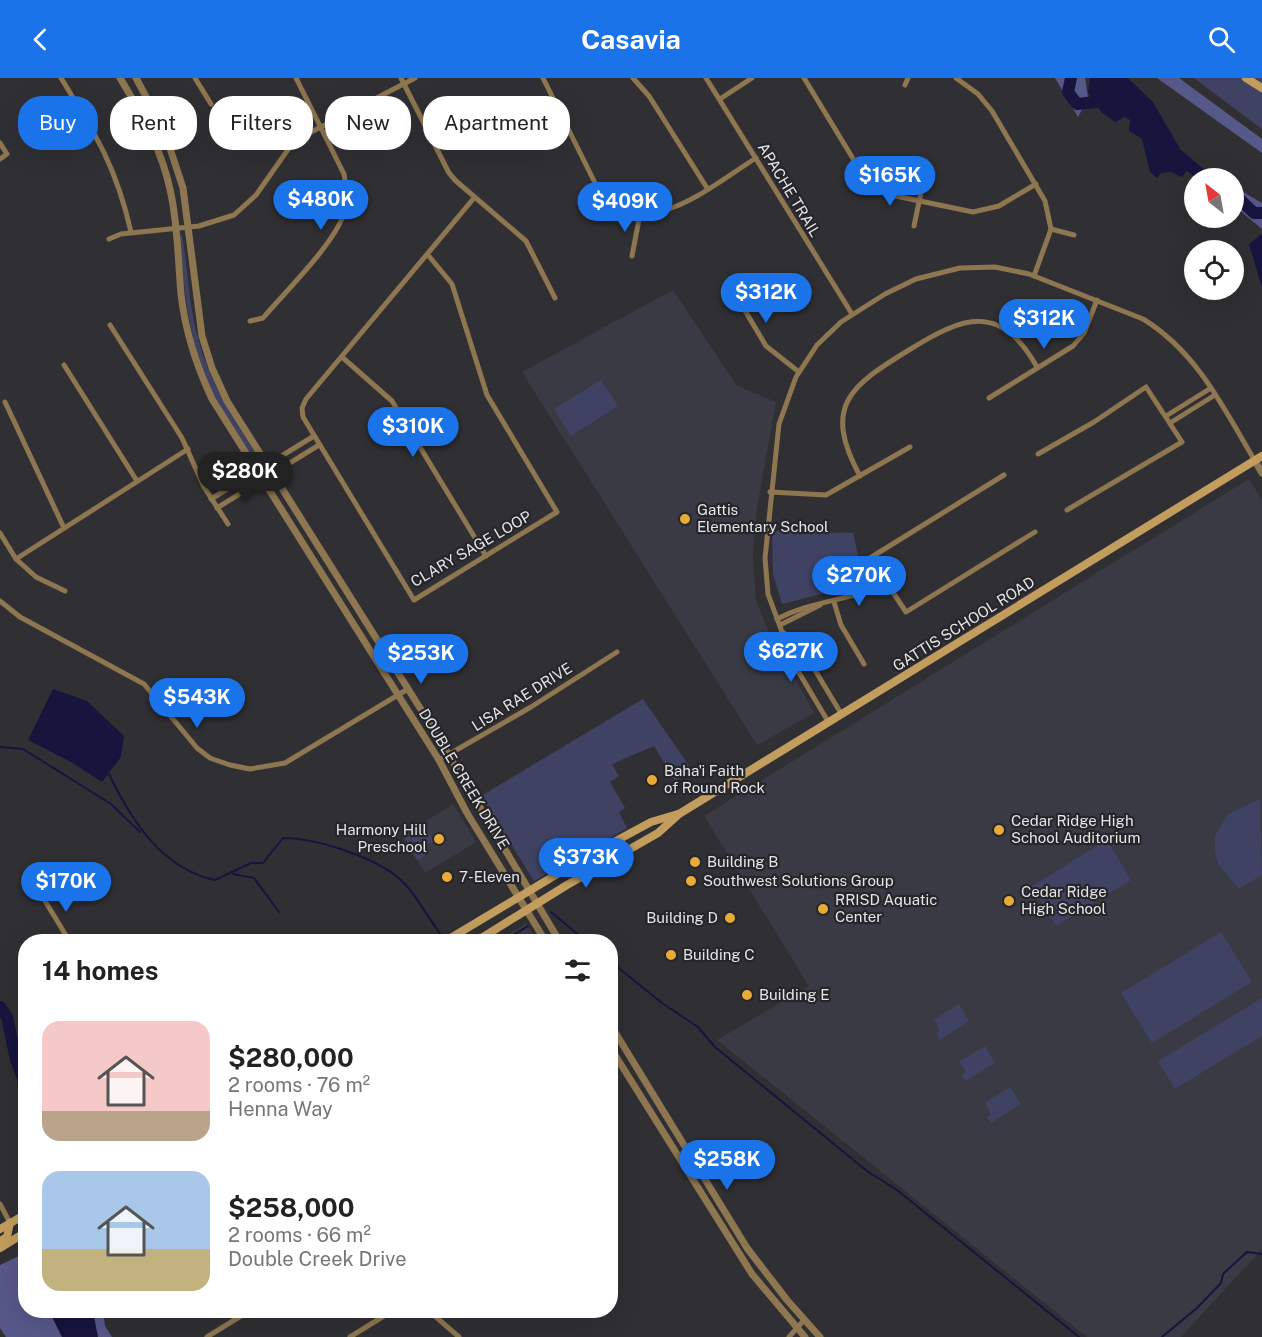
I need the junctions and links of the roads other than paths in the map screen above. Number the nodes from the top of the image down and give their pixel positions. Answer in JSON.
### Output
{"nodes":[{"id":1,"x":61,"y":78,"type":"edge"},
{"id":2,"x":120,"y":78,"type":"edge"},
{"id":3,"x":136,"y":78,"type":"edge"},
{"id":4,"x":195,"y":78,"type":"edge"},
{"id":5,"x":296,"y":78,"type":"edge"},
{"id":6,"x":415,"y":78,"type":"edge"},
{"id":7,"x":543,"y":78,"type":"edge"},
{"id":8,"x":633,"y":78,"type":"edge"},
{"id":9,"x":706,"y":78,"type":"edge"},
{"id":10,"x":752,"y":78,"type":"edge"},
{"id":11,"x":804,"y":78,"type":"edge"},
{"id":12,"x":908,"y":78,"type":"edge"},
{"id":13,"x":956,"y":78,"type":"edge"},
{"id":14,"x":1246,"y":78,"type":"edge"},
{"id":15,"x":402,"y":81,"type":"edge"},
{"id":16,"x":905,"y":85,"type":"dead end"},
{"id":17,"x":1262,"y":88,"type":"edge"},
{"id":18,"x":720,"y":99,"type":"junction"},
{"id":19,"x":209,"y":101,"type":"edge"},
{"id":20,"x":320,"y":126,"type":"junction"},
{"id":21,"x":0,"y":143,"type":"edge"},
{"id":22,"x":756,"y":158,"type":"junction"},
{"id":23,"x":0,"y":159,"type":"edge"},
{"id":24,"x":925,"y":173,"type":"dead end"},
{"id":25,"x":1036,"y":184,"type":"junction"},
{"id":26,"x":707,"y":188,"type":"junction"},
{"id":27,"x":474,"y":198,"type":"junction"},
{"id":28,"x":919,"y":200,"type":"junction"},
{"id":29,"x":640,"y":214,"type":"junction"},
{"id":30,"x":914,"y":226,"type":"dead end"},
{"id":31,"x":176,"y":228,"type":"junction"},
{"id":32,"x":189,"y":228,"type":"junction"},
{"id":33,"x":1051,"y":229,"type":"junction"},
{"id":34,"x":131,"y":232,"type":"junction"},
{"id":35,"x":1074,"y":235,"type":"dead end"},
{"id":36,"x":109,"y":239,"type":"dead end"},
{"id":37,"x":428,"y":255,"type":"junction"},
{"id":38,"x":632,"y":256,"type":"dead end"},
{"id":39,"x":1034,"y":276,"type":"junction"},
{"id":40,"x":728,"y":282,"type":"dead end"},
{"id":41,"x":555,"y":298,"type":"dead end"},
{"id":42,"x":1097,"y":300,"type":"junction"},
{"id":43,"x":852,"y":314,"type":"junction"},
{"id":44,"x":250,"y":321,"type":"dead end"},
{"id":45,"x":110,"y":325,"type":"dead end"},
{"id":46,"x":342,"y":357,"type":"junction"},
{"id":47,"x":64,"y":365,"type":"dead end"},
{"id":48,"x":1037,"y":367,"type":"junction"},
{"id":49,"x":799,"y":372,"type":"junction"},
{"id":50,"x":1211,"y":388,"type":"junction"},
{"id":51,"x":1215,"y":395,"type":"junction"},
{"id":52,"x":989,"y":398,"type":"dead end"},
{"id":53,"x":5,"y":402,"type":"dead end"},
{"id":54,"x":1166,"y":416,"type":"junction"},
{"id":55,"x":1170,"y":423,"type":"junction"},
{"id":56,"x":314,"y":436,"type":"junction"},
{"id":57,"x":320,"y":445,"type":"junction"},
{"id":58,"x":910,"y":447,"type":"dead end"},
{"id":59,"x":188,"y":449,"type":"junction"},
{"id":60,"x":1038,"y":454,"type":"dead end"},
{"id":61,"x":1258,"y":458,"type":"edge"},
{"id":62,"x":267,"y":465,"type":"junction"},
{"id":63,"x":256,"y":471,"type":"junction"},
{"id":64,"x":271,"y":472,"type":"junction"},
{"id":65,"x":1262,"y":472,"type":"edge"},
{"id":66,"x":1004,"y":475,"type":"dead end"},
{"id":67,"x":860,"y":476,"type":"junction"},
{"id":68,"x":261,"y":478,"type":"junction"},
{"id":69,"x":137,"y":481,"type":"junction"},
{"id":70,"x":229,"y":488,"type":"junction"},
{"id":71,"x":770,"y":492,"type":"junction"},
{"id":72,"x":234,"y":496,"type":"junction"},
{"id":73,"x":211,"y":499,"type":"junction"},
{"id":74,"x":217,"y":508,"type":"junction"},
{"id":75,"x":1067,"y":510,"type":"dead end"},
{"id":76,"x":228,"y":524,"type":"dead end"},
{"id":77,"x":64,"y":528,"type":"junction"},
{"id":78,"x":1035,"y":532,"type":"dead end"},
{"id":79,"x":0,"y":533,"type":"edge"},
{"id":80,"x":486,"y":556,"type":"junction"},
{"id":81,"x":16,"y":559,"type":"junction"},
{"id":82,"x":885,"y":583,"type":"junction"},
{"id":83,"x":65,"y":591,"type":"dead end"},
{"id":84,"x":0,"y":602,"type":"edge"},
{"id":85,"x":834,"y":602,"type":"junction"},
{"id":86,"x":780,"y":625,"type":"junction"},
{"id":87,"x":617,"y":652,"type":"dead end"},
{"id":88,"x":864,"y":664,"type":"dead end"},
{"id":89,"x":408,"y":689,"type":"junction"},
{"id":90,"x":397,"y":695,"type":"junction"},
{"id":91,"x":842,"y":715,"type":"junction"},
{"id":92,"x":829,"y":723,"type":"junction"},
{"id":93,"x":449,"y":754,"type":"junction"},
{"id":94,"x":439,"y":760,"type":"junction"},
{"id":95,"x":679,"y":814,"type":"junction"},
{"id":96,"x":529,"y":890,"type":"junction"},
{"id":97,"x":42,"y":896,"type":"dead end"},
{"id":98,"x":519,"y":897,"type":"junction"},
{"id":99,"x":537,"y":904,"type":"junction"},
{"id":100,"x":527,"y":910,"type":"junction"},
{"id":101,"x":65,"y":934,"type":"edge"},
{"id":102,"x":457,"y":934,"type":"edge"},
{"id":103,"x":488,"y":934,"type":"edge"},
{"id":104,"x":541,"y":934,"type":"edge"},
{"id":105,"x":555,"y":934,"type":"edge"},
{"id":106,"x":618,"y":1037,"type":"edge"},
{"id":107,"x":618,"y":1060,"type":"edge"},
{"id":108,"x":0,"y":1204,"type":"edge"},
{"id":109,"x":18,"y":1218,"type":"edge"},
{"id":110,"x":10,"y":1222,"type":"junction"},
{"id":111,"x":0,"y":1227,"type":"edge"},
{"id":112,"x":18,"y":1237,"type":"edge"},
{"id":113,"x":0,"y":1241,"type":"edge"},
{"id":114,"x":0,"y":1248,"type":"edge"},
{"id":115,"x":238,"y":1318,"type":"edge"},
{"id":116,"x":381,"y":1318,"type":"edge"},
{"id":117,"x":437,"y":1318,"type":"edge"},
{"id":118,"x":804,"y":1320,"type":"junction"},
{"id":119,"x":796,"y":1329,"type":"junction"},
{"id":120,"x":207,"y":1337,"type":"edge"},
{"id":121,"x":350,"y":1337,"type":"edge"},
{"id":122,"x":459,"y":1337,"type":"edge"},
{"id":123,"x":789,"y":1337,"type":"edge"},
{"id":124,"x":805,"y":1337,"type":"edge"},
{"id":125,"x":820,"y":1337,"type":"edge"}],
"edges":[{"from":1,"to":34,"type":"street"},
{"from":2,"to":31,"type":"street","name":"DOUBLE CREEK DRIVE"},
{"from":3,"to":32,"type":"street","name":"DOUBLE CREEK DRIVE"},
{"from":4,"to":19,"type":"street"},
{"from":5,"to":20,"type":"street"},
{"from":6,"to":15,"type":"street"},
{"from":7,"to":29,"type":"street"},
{"from":8,"to":26,"type":"street"},
{"from":9,"to":18,"type":"street","name":"APACHE TRAIL"},
{"from":10,"to":18,"type":"street"},
{"from":11,"to":28,"type":"street"},
{"from":12,"to":16,"type":"street"},
{"from":13,"to":25,"type":"street"},
{"from":14,"to":17,"type":"main road"},
{"from":15,"to":20,"type":"street"},
{"from":15,"to":27,"type":"street"},
{"from":18,"to":22,"type":"street","name":"APACHE TRAIL"},
{"from":20,"to":32,"type":"street"},
{"from":20,"to":44,"type":"street"},
{"from":21,"to":23,"type":"street"},
{"from":22,"to":26,"type":"street"},
{"from":22,"to":43,"type":"street","name":"APACHE TRAIL"},
{"from":24,"to":28,"type":"street"},
{"from":25,"to":28,"type":"street"},
{"from":25,"to":33,"type":"street"},
{"from":26,"to":29,"type":"street"},
{"from":27,"to":37,"type":"street","name":"CLARY SAGE LOOP"},
{"from":27,"to":41,"type":"street"},
{"from":28,"to":30,"type":"street"},
{"from":29,"to":38,"type":"street"},
{"from":31,"to":32,"type":"street"},
{"from":31,"to":34,"type":"street"},
{"from":31,"to":63,"type":"street","name":"DOUBLE CREEK DRIVE"},
{"from":32,"to":62,"type":"street","name":"DOUBLE CREEK DRIVE"},
{"from":33,"to":35,"type":"street"},
{"from":33,"to":39,"type":"street"},
{"from":34,"to":36,"type":"street"},
{"from":37,"to":46,"type":"street","name":"CLARY SAGE LOOP"},
{"from":37,"to":80,"type":"street","name":"CLARY SAGE LOOP"},
{"from":39,"to":42,"type":"street"},
{"from":39,"to":43,"type":"street"},
{"from":40,"to":49,"type":"street"},
{"from":42,"to":48,"type":"street"},
{"from":42,"to":50,"type":"street"},
{"from":43,"to":49,"type":"street"},
{"from":45,"to":59,"type":"street"},
{"from":46,"to":56,"type":"street","name":"CLARY SAGE LOOP"},
{"from":46,"to":80,"type":"street"},
{"from":47,"to":69,"type":"street"},
{"from":48,"to":52,"type":"street"},
{"from":48,"to":67,"type":"street"},
{"from":49,"to":71,"type":"street"},
{"from":50,"to":51,"type":"street"},
{"from":50,"to":54,"type":"street"},
{"from":51,"to":55,"type":"street"},
{"from":51,"to":61,"type":"street"},
{"from":53,"to":77,"type":"street"},
{"from":54,"to":55,"type":"street"},
{"from":54,"to":60,"type":"street"},
{"from":55,"to":75,"type":"street"},
{"from":56,"to":57,"type":"street","name":"CLARY SAGE LOOP"},
{"from":56,"to":62,"type":"street"},
{"from":57,"to":64,"type":"street"},
{"from":57,"to":80,"type":"street","name":"CLARY SAGE LOOP"},
{"from":58,"to":67,"type":"street"},
{"from":59,"to":69,"type":"street"},
{"from":59,"to":73,"type":"street"},
{"from":61,"to":65,"type":"street"},
{"from":61,"to":91,"type":"main road","name":"GATTIS SCHOOL ROAD"},
{"from":62,"to":63,"type":"street"},
{"from":62,"to":64,"type":"street","name":"DOUBLE CREEK DRIVE"},
{"from":63,"to":68,"type":"street","name":"DOUBLE CREEK DRIVE"},
{"from":63,"to":70,"type":"street"},
{"from":64,"to":68,"type":"street"},
{"from":64,"to":89,"type":"street","name":"DOUBLE CREEK DRIVE"},
{"from":66,"to":82,"type":"street"},
{"from":67,"to":71,"type":"street"},
{"from":68,"to":72,"type":"street"},
{"from":68,"to":90,"type":"street","name":"DOUBLE CREEK DRIVE"},
{"from":69,"to":77,"type":"street"},
{"from":70,"to":72,"type":"street"},
{"from":70,"to":73,"type":"street"},
{"from":71,"to":86,"type":"street"},
{"from":72,"to":74,"type":"street"},
{"from":73,"to":74,"type":"street"},
{"from":74,"to":76,"type":"street"},
{"from":77,"to":81,"type":"street"},
{"from":78,"to":82,"type":"street"},
{"from":79,"to":81,"type":"street"},
{"from":81,"to":83,"type":"street"},
{"from":82,"to":85,"type":"street"},
{"from":84,"to":90,"type":"street"},
{"from":85,"to":86,"type":"street"},
{"from":85,"to":88,"type":"street"},
{"from":86,"to":91,"type":"street"},
{"from":86,"to":92,"type":"street"},
{"from":87,"to":93,"type":"street","name":"LISA RAE DRIVE"},
{"from":89,"to":90,"type":"street"},
{"from":89,"to":93,"type":"street","name":"DOUBLE CREEK DRIVE"},
{"from":90,"to":94,"type":"street","name":"DOUBLE CREEK DRIVE"},
{"from":91,"to":92,"type":"main road","name":"GATTIS SCHOOL ROAD"},
{"from":92,"to":95,"type":"main road","name":"GATTIS SCHOOL ROAD"},
{"from":93,"to":94,"type":"street","name":"LISA RAE DRIVE"},
{"from":93,"to":96,"type":"street","name":"DOUBLE CREEK DRIVE"},
{"from":94,"to":98,"type":"street","name":"DOUBLE CREEK DRIVE"},
{"from":95,"to":96,"type":"main road","name":"GATTIS SCHOOL ROAD"},
{"from":95,"to":99,"type":"main road","name":"GATTIS SCHOOL ROAD"},
{"from":96,"to":98,"type":"main road","name":"GATTIS SCHOOL ROAD"},
{"from":96,"to":99,"type":"street","name":"DOUBLE CREEK DRIVE"},
{"from":97,"to":101,"type":"street"},
{"from":98,"to":100,"type":"street","name":"DOUBLE CREEK DRIVE"},
{"from":98,"to":102,"type":"main road","name":"GATTIS SCHOOL ROAD"},
{"from":99,"to":100,"type":"main road","name":"GATTIS SCHOOL ROAD"},
{"from":99,"to":105,"type":"street","name":"DOUBLE CREEK DRIVE"},
{"from":100,"to":103,"type":"main road","name":"GATTIS SCHOOL ROAD"},
{"from":100,"to":104,"type":"street","name":"DOUBLE CREEK DRIVE"},
{"from":106,"to":118,"type":"street"},
{"from":107,"to":119,"type":"street"},
{"from":108,"to":110,"type":"street"},
{"from":109,"to":110,"type":"main road"},
{"from":110,"to":111,"type":"main road"},
{"from":110,"to":113,"type":"main road"},
{"from":112,"to":114,"type":"main road"},
{"from":115,"to":120,"type":"street"},
{"from":116,"to":121,"type":"street"},
{"from":117,"to":122,"type":"street"},
{"from":118,"to":119,"type":"street"},
{"from":118,"to":125,"type":"street"},
{"from":119,"to":123,"type":"street"},
{"from":119,"to":124,"type":"street"}]}
